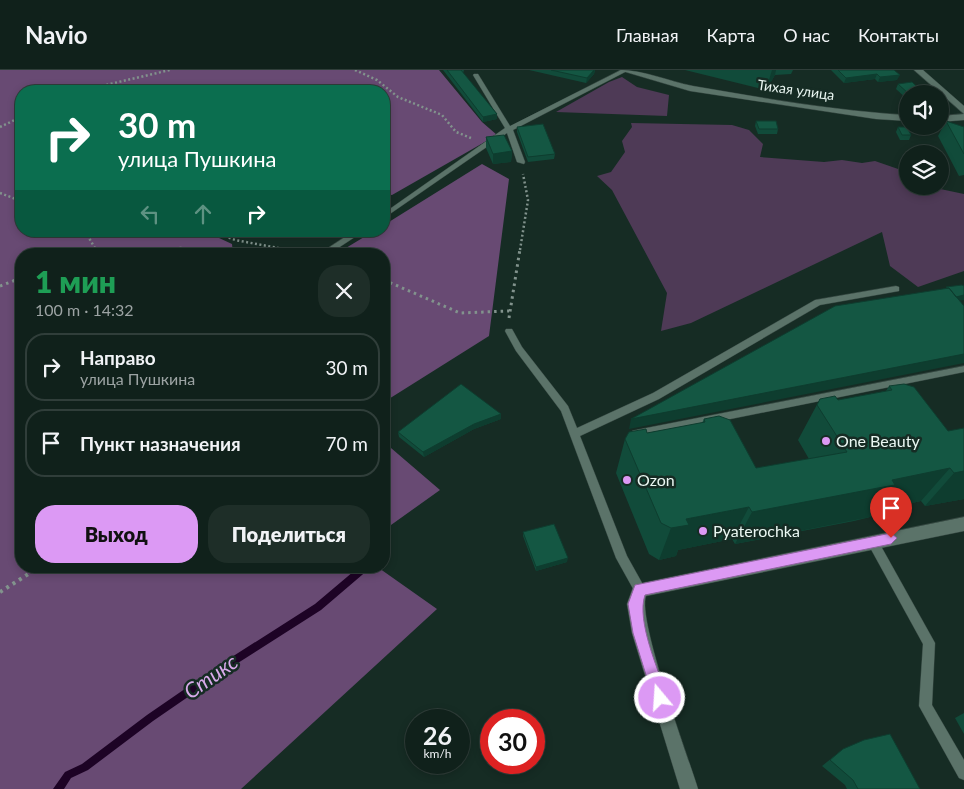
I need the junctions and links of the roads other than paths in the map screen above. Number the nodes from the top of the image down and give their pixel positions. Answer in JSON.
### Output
{"nodes":[{"id":1,"x":624,"y":70,"type":"edge"},
{"id":2,"x":918,"y":70,"type":"edge"},
{"id":3,"x":476,"y":75,"type":"dead end"},
{"id":4,"x":964,"y":111,"type":"edge"},
{"id":5,"x":899,"y":117,"type":"edge"},
{"id":6,"x":964,"y":117,"type":"edge"},
{"id":7,"x":949,"y":118,"type":"edge"},
{"id":8,"x":510,"y":129,"type":"junction"},
{"id":9,"x":521,"y":162,"type":"road end"},
{"id":10,"x":390,"y":212,"type":"edge"},
{"id":11,"x":350,"y":237,"type":"edge"},
{"id":12,"x":333,"y":248,"type":"edge"},
{"id":13,"x":896,"y":289,"type":"dead end"},
{"id":14,"x":509,"y":331,"type":"road end"},
{"id":15,"x":964,"y":370,"type":"edge"},
{"id":16,"x":574,"y":434,"type":"junction"},
{"id":17,"x":636,"y":434,"type":"edge"},
{"id":18,"x":964,"y":524,"type":"edge"},
{"id":19,"x":873,"y":542,"type":"junction"},
{"id":20,"x":640,"y":590,"type":"junction"},
{"id":21,"x":964,"y":773,"type":"edge"},
{"id":22,"x":689,"y":789,"type":"edge"}],
"edges":[{"from":1,"to":5,"type":"street","name":"Тихая улица"},
{"from":1,"to":8,"type":"lane"},
{"from":2,"to":4,"type":"street"},
{"from":3,"to":8,"type":"lane"},
{"from":6,"to":7,"type":"street"},
{"from":8,"to":9,"type":"lane"},
{"from":8,"to":10,"type":"lane"},
{"from":11,"to":12,"type":"lane"},
{"from":13,"to":16,"type":"lane"},
{"from":14,"to":16,"type":"lane"},
{"from":15,"to":17,"type":"lane"},
{"from":16,"to":20,"type":"lane"},
{"from":18,"to":19,"type":"street"},
{"from":19,"to":20,"type":"street"},
{"from":19,"to":21,"type":"lane"},
{"from":20,"to":22,"type":"street"}]}
